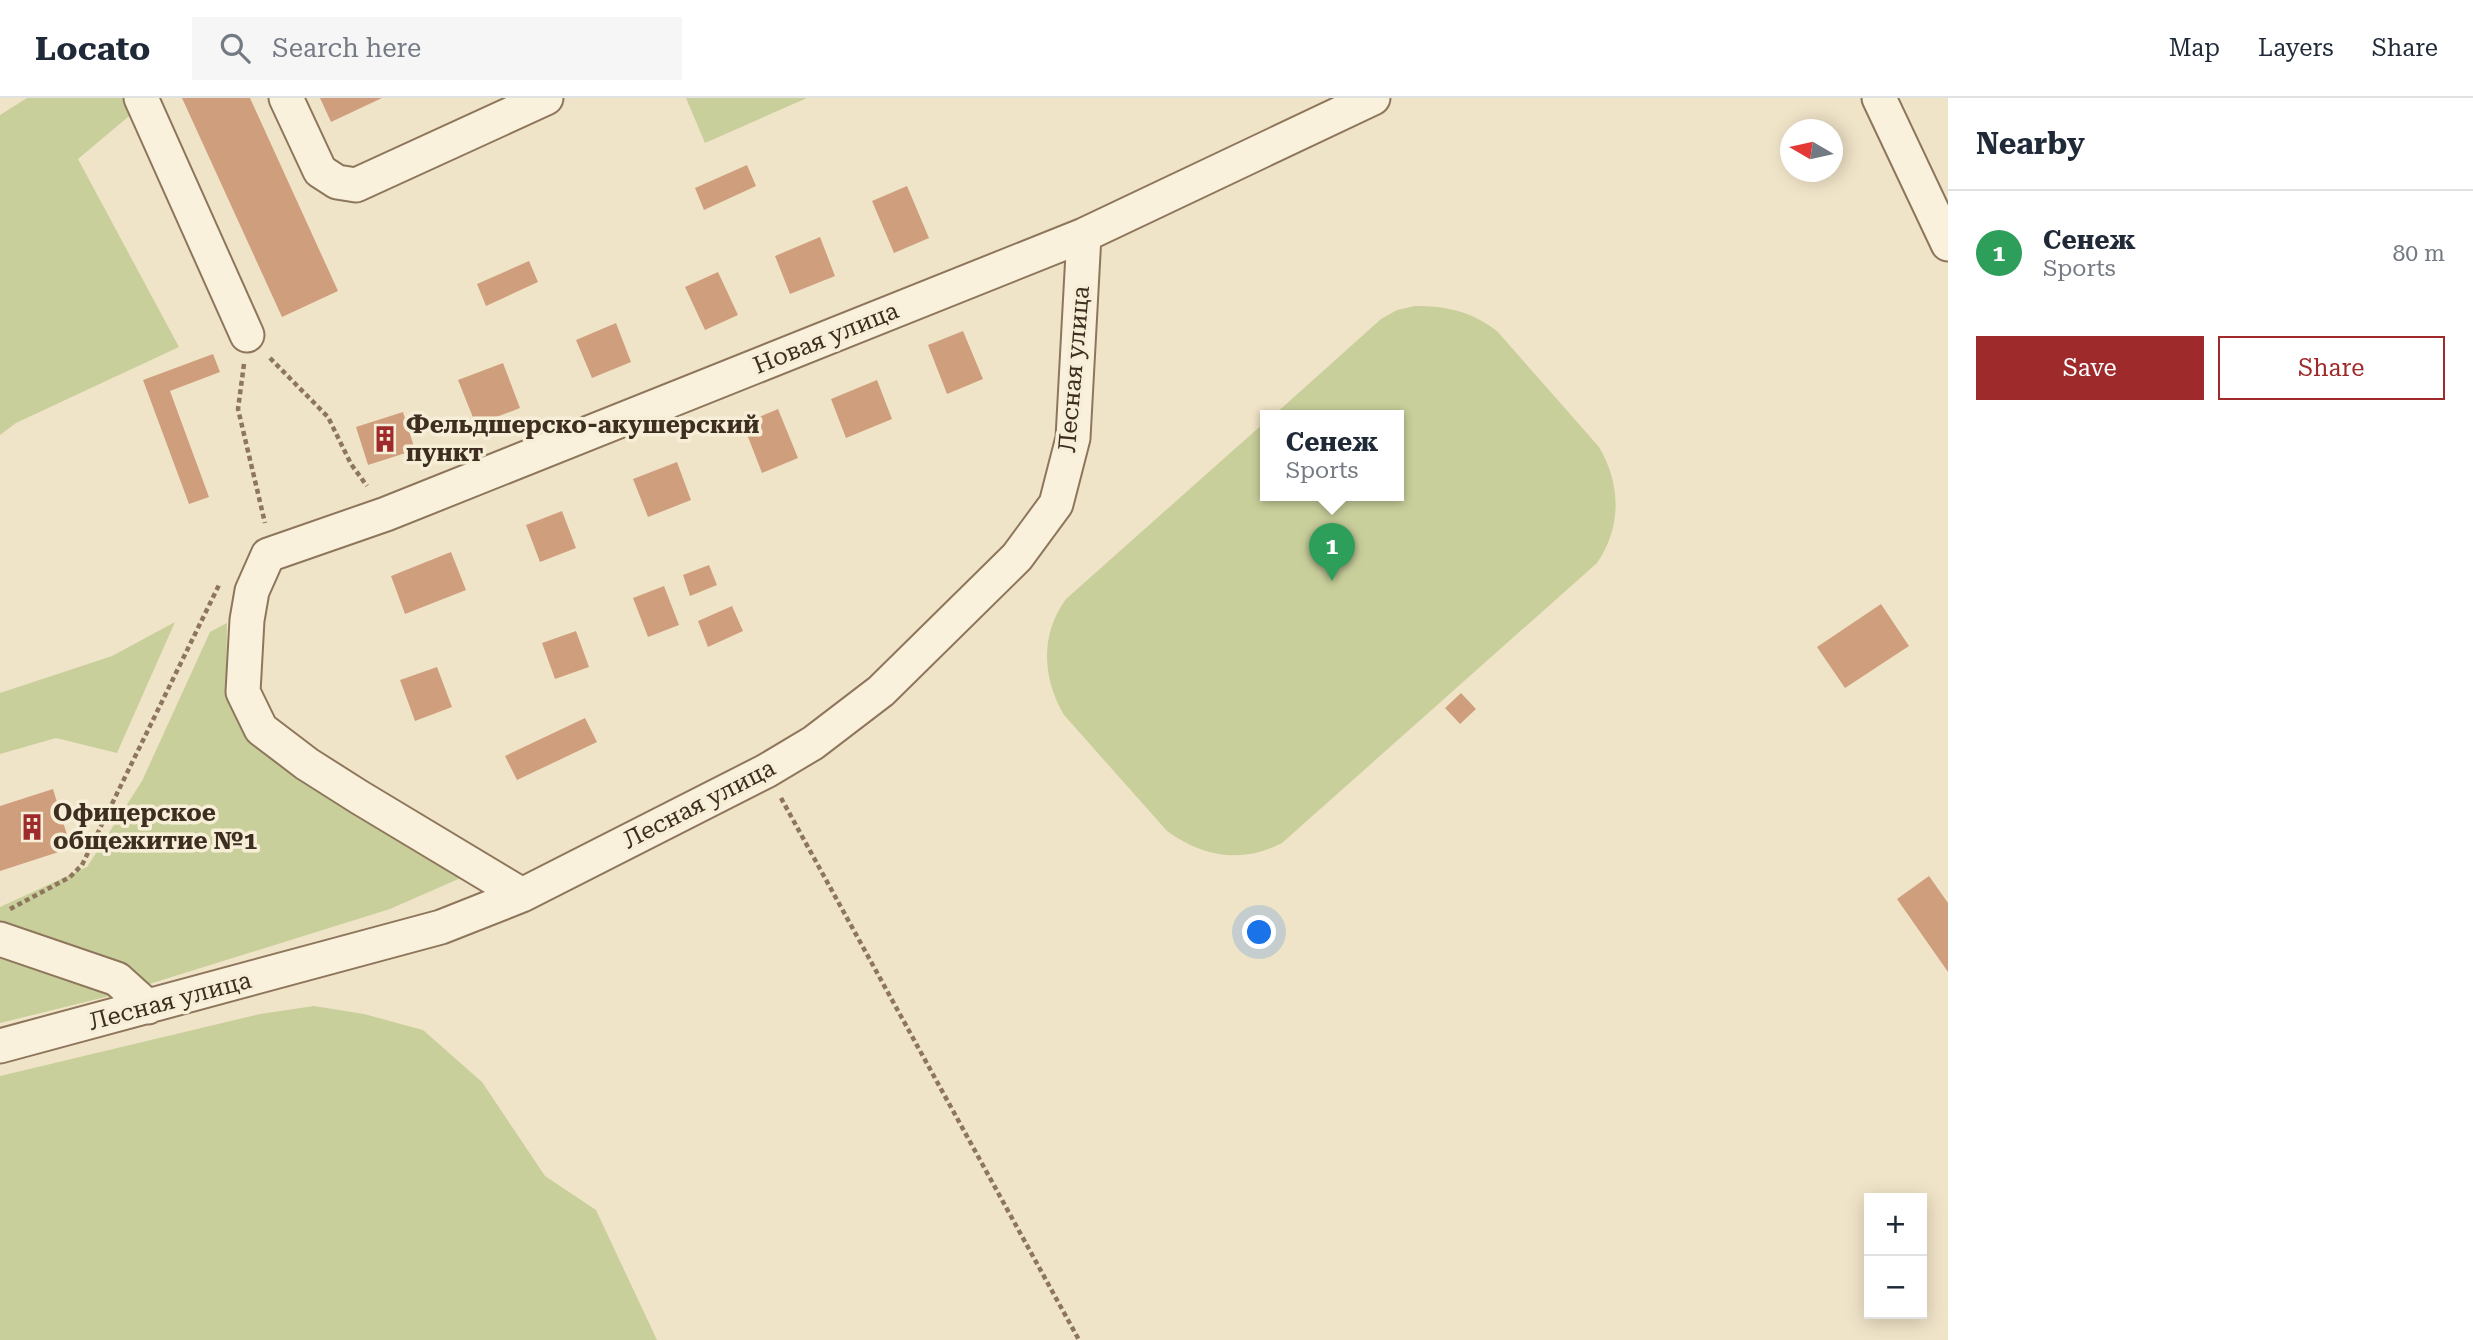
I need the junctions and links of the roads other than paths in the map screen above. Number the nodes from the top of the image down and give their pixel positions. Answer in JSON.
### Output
{"nodes":[{"id":1,"x":141,"y":98,"type":"edge"},
{"id":2,"x":286,"y":98,"type":"edge"},
{"id":3,"x":546,"y":98,"type":"edge"},
{"id":4,"x":1373,"y":98,"type":"edge"},
{"id":5,"x":1879,"y":98,"type":"edge"},
{"id":6,"x":1084,"y":235,"type":"junction"},
{"id":7,"x":1948,"y":244,"type":"edge"},
{"id":8,"x":247,"y":335,"type":"road end"},
{"id":9,"x":523,"y":895,"type":"junction"},
{"id":10,"x":0,"y":939,"type":"edge"},
{"id":11,"x":148,"y":1007,"type":"junction"},
{"id":12,"x":0,"y":1046,"type":"edge"}],
"edges":[{"from":1,"to":8,"type":"street"},
{"from":2,"to":3,"type":"street"},
{"from":4,"to":6,"type":"street","name":"Новая улица"},
{"from":5,"to":7,"type":"street"},
{"from":6,"to":9,"type":"street","name":"Лесная улица"},
{"from":6,"to":9,"type":"street","name":"Новая улица"},
{"from":9,"to":11,"type":"street","name":"Лесная улица"},
{"from":10,"to":11,"type":"street"},
{"from":11,"to":12,"type":"street","name":"Лесная улица"}]}
